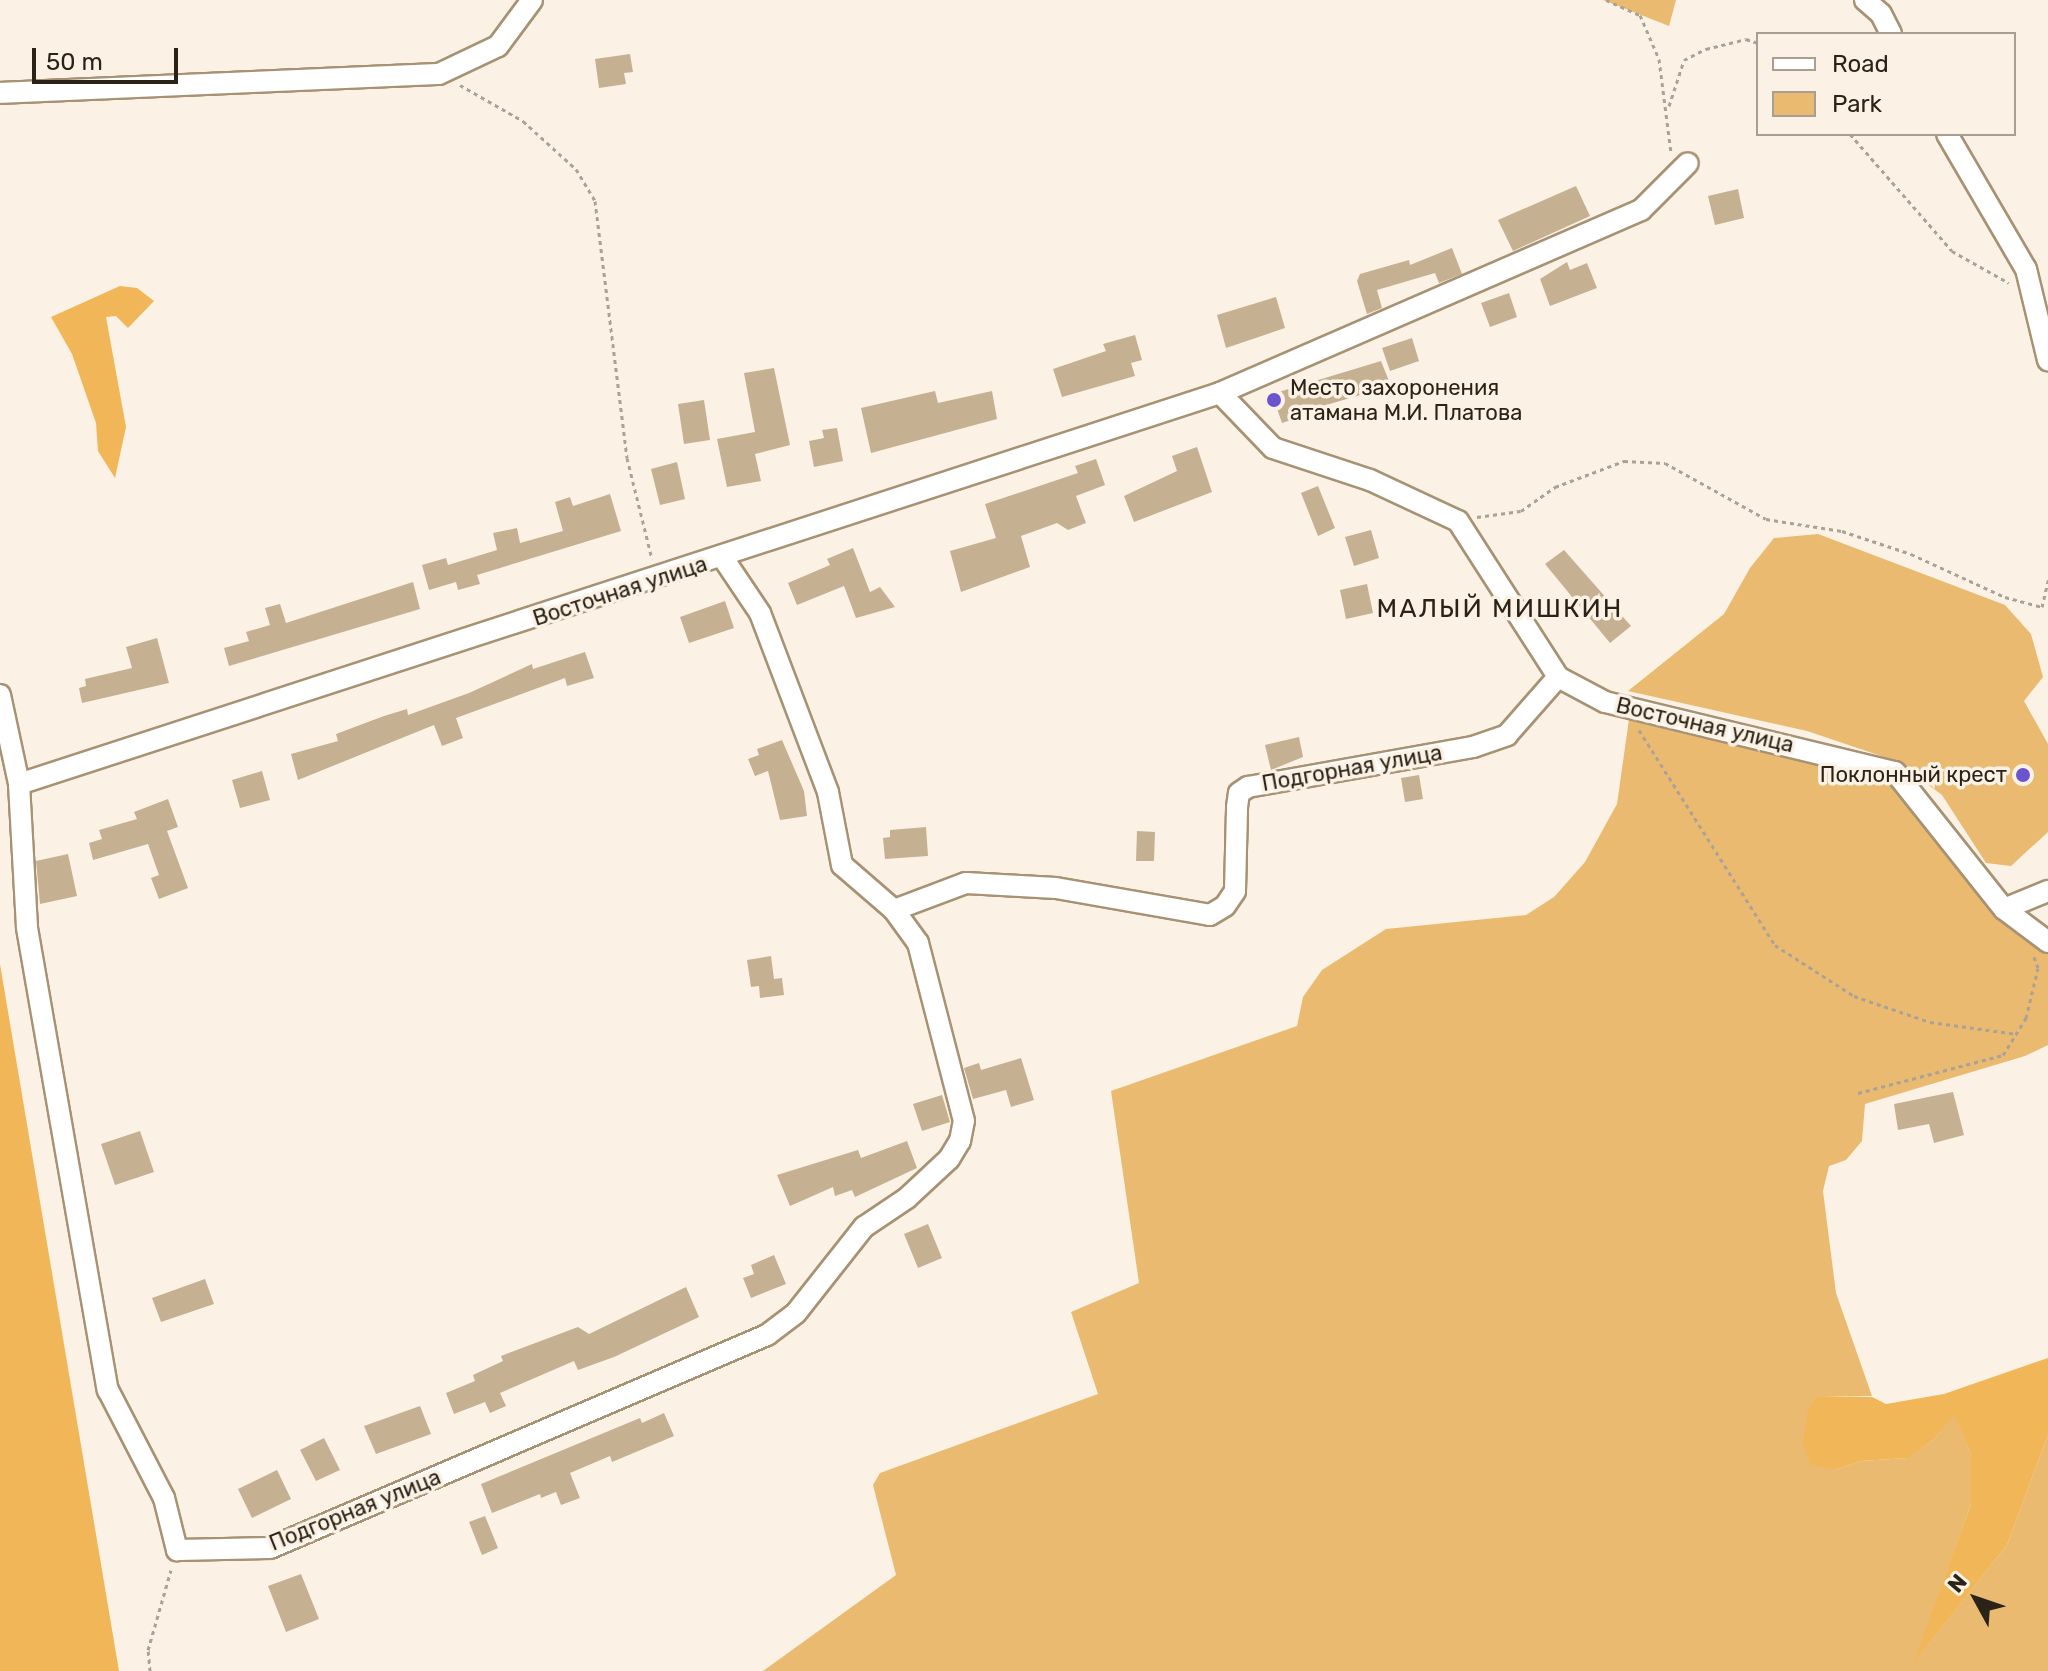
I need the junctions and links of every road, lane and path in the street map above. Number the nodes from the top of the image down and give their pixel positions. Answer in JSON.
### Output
{"nodes":[{"id":1,"x":532,"y":0,"type":"edge"},
{"id":2,"x":1606,"y":0,"type":"edge"},
{"id":3,"x":1865,"y":0,"type":"edge"},
{"id":4,"x":1890,"y":32,"type":"edge"},
{"id":5,"x":1756,"y":42,"type":"edge"},
{"id":6,"x":439,"y":74,"type":"junction"},
{"id":7,"x":0,"y":93,"type":"edge"},
{"id":8,"x":1667,"y":110,"type":"junction"},
{"id":9,"x":1852,"y":136,"type":"edge"},
{"id":10,"x":1948,"y":136,"type":"edge"},
{"id":11,"x":1688,"y":163,"type":"dead end"},
{"id":12,"x":1673,"y":181,"type":"junction"},
{"id":13,"x":2036,"y":308,"type":"junction"},
{"id":14,"x":2048,"y":360,"type":"edge"},
{"id":15,"x":1220,"y":393,"type":"junction"},
{"id":16,"x":1458,"y":521,"type":"junction"},
{"id":17,"x":723,"y":558,"type":"junction"},
{"id":18,"x":657,"y":580,"type":"junction"},
{"id":19,"x":2048,"y":580,"type":"edge"},
{"id":20,"x":1558,"y":677,"type":"junction"},
{"id":21,"x":0,"y":695,"type":"edge"},
{"id":22,"x":1624,"y":707,"type":"junction"},
{"id":23,"x":19,"y":784,"type":"junction"},
{"id":24,"x":2048,"y":891,"type":"edge"},
{"id":25,"x":2004,"y":909,"type":"junction"},
{"id":26,"x":894,"y":910,"type":"junction"},
{"id":27,"x":2040,"y":948,"type":"edge"},
{"id":28,"x":2017,"y":1034,"type":"junction"},
{"id":29,"x":1858,"y":1093,"type":"dead end"},
{"id":30,"x":177,"y":1550,"type":"junction"},
{"id":31,"x":150,"y":1671,"type":"edge"}],
"edges":[{"from":1,"to":6,"type":"street"},
{"from":2,"to":8,"type":"path"},
{"from":3,"to":4,"type":"street"},
{"from":5,"to":8,"type":"path"},
{"from":6,"to":7,"type":"street"},
{"from":6,"to":18,"type":"path"},
{"from":8,"to":12,"type":"path"},
{"from":9,"to":13,"type":"path"},
{"from":10,"to":13,"type":"street"},
{"from":11,"to":12,"type":"street","name":"Восточная улица"},
{"from":12,"to":15,"type":"street","name":"Восточная улица"},
{"from":13,"to":14,"type":"street"},
{"from":15,"to":16,"type":"street"},
{"from":15,"to":17,"type":"street","name":"Восточная улица"},
{"from":16,"to":19,"type":"path"},
{"from":16,"to":20,"type":"street"},
{"from":17,"to":18,"type":"street","name":"Восточная улица"},
{"from":17,"to":26,"type":"street","name":"Подгорная улица"},
{"from":18,"to":23,"type":"street","name":"Восточная улица"},
{"from":20,"to":22,"type":"street","name":"Восточная улица"},
{"from":20,"to":26,"type":"street","name":"Подгорная улица"},
{"from":21,"to":23,"type":"street"},
{"from":22,"to":25,"type":"street","name":"Восточная улица"},
{"from":22,"to":28,"type":"path"},
{"from":23,"to":30,"type":"street"},
{"from":24,"to":25,"type":"street"},
{"from":25,"to":27,"type":"street","name":"Восточная улица"},
{"from":26,"to":30,"type":"street","name":"Подгорная улица"},
{"from":27,"to":28,"type":"path"},
{"from":28,"to":29,"type":"path"},
{"from":30,"to":31,"type":"path"}]}
